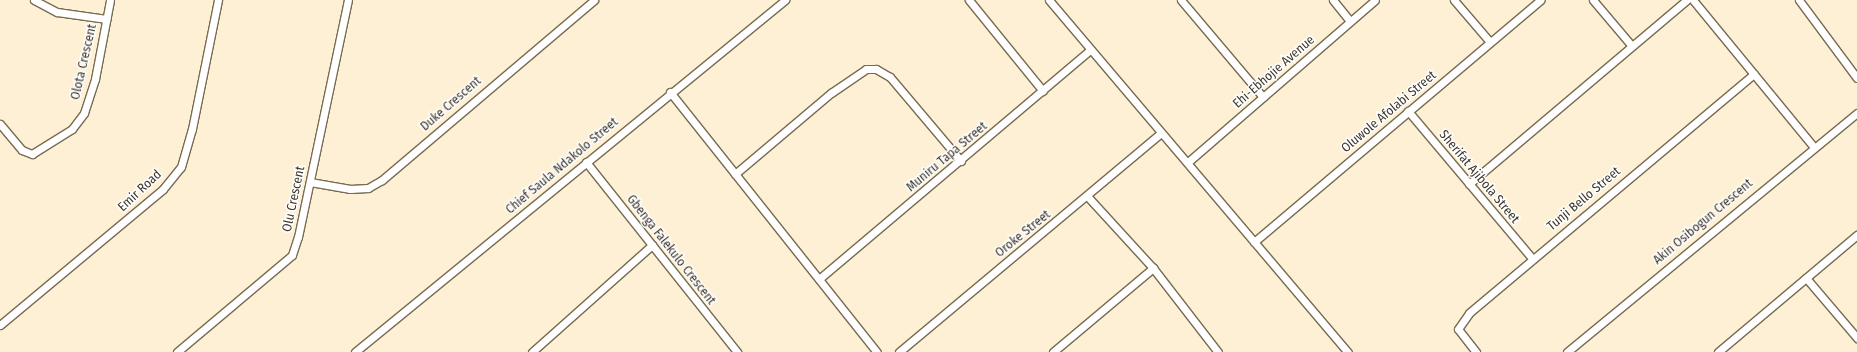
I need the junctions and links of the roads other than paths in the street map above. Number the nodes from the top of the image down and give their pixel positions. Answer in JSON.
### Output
{"nodes":[{"id":1,"x":34,"y":0,"type":"edge"},
{"id":2,"x":110,"y":0,"type":"edge"},
{"id":3,"x":218,"y":0,"type":"edge"},
{"id":4,"x":348,"y":0,"type":"edge"},
{"id":5,"x":594,"y":0,"type":"edge"},
{"id":6,"x":785,"y":0,"type":"edge"},
{"id":7,"x":969,"y":0,"type":"edge"},
{"id":8,"x":1049,"y":0,"type":"edge"},
{"id":9,"x":1181,"y":0,"type":"edge"},
{"id":10,"x":1333,"y":0,"type":"edge"},
{"id":11,"x":1375,"y":0,"type":"edge"},
{"id":12,"x":1454,"y":0,"type":"edge"},
{"id":13,"x":1540,"y":0,"type":"edge"},
{"id":14,"x":1593,"y":0,"type":"edge"},
{"id":15,"x":1687,"y":0,"type":"edge"},
{"id":16,"x":1693,"y":0,"type":"edge"},
{"id":17,"x":1799,"y":0,"type":"edge"},
{"id":18,"x":107,"y":20,"type":"junction"},
{"id":19,"x":1350,"y":21,"type":"junction"},
{"id":20,"x":1490,"y":42,"type":"junction"},
{"id":21,"x":1631,"y":45,"type":"junction"},
{"id":22,"x":1090,"y":50,"type":"junction"},
{"id":23,"x":1754,"y":74,"type":"junction"},
{"id":24,"x":1857,"y":78,"type":"edge"},
{"id":25,"x":1043,"y":91,"type":"junction"},
{"id":26,"x":670,"y":92,"type":"junction"},
{"id":27,"x":1263,"y":97,"type":"junction"},
{"id":28,"x":1408,"y":111,"type":"junction"},
{"id":29,"x":1857,"y":113,"type":"edge"},
{"id":30,"x":0,"y":124,"type":"edge"},
{"id":31,"x":1161,"y":133,"type":"junction"},
{"id":32,"x":1813,"y":146,"type":"junction"},
{"id":33,"x":961,"y":161,"type":"junction"},
{"id":34,"x":586,"y":162,"type":"junction"},
{"id":35,"x":1188,"y":162,"type":"junction"},
{"id":36,"x":735,"y":174,"type":"junction"},
{"id":37,"x":310,"y":182,"type":"junction"},
{"id":38,"x":1469,"y":184,"type":"junction"},
{"id":39,"x":1088,"y":196,"type":"junction"},
{"id":40,"x":1857,"y":235,"type":"edge"},
{"id":41,"x":1254,"y":242,"type":"junction"},
{"id":42,"x":652,"y":245,"type":"junction"},
{"id":43,"x":1532,"y":258,"type":"junction"},
{"id":44,"x":1152,"y":268,"type":"junction"},
{"id":45,"x":1806,"y":278,"type":"junction"},
{"id":46,"x":818,"y":279,"type":"junction"},
{"id":47,"x":0,"y":325,"type":"edge"},
{"id":48,"x":1857,"y":338,"type":"edge"},
{"id":49,"x":177,"y":352,"type":"edge"},
{"id":50,"x":356,"y":352,"type":"edge"},
{"id":51,"x":532,"y":352,"type":"edge"},
{"id":52,"x":737,"y":352,"type":"edge"},
{"id":53,"x":877,"y":352,"type":"edge"},
{"id":54,"x":899,"y":352,"type":"edge"},
{"id":55,"x":1053,"y":352,"type":"edge"},
{"id":56,"x":1218,"y":352,"type":"edge"},
{"id":57,"x":1348,"y":352,"type":"edge"},
{"id":58,"x":1476,"y":352,"type":"edge"},
{"id":59,"x":1567,"y":352,"type":"edge"},
{"id":60,"x":1718,"y":352,"type":"edge"}],
"edges":[{"from":1,"to":18,"type":"street"},
{"from":2,"to":18,"type":"street","name":"Olota Crescent"},
{"from":3,"to":47,"type":"street","name":"Emir Road"},
{"from":4,"to":37,"type":"street","name":"Olu Crescent"},
{"from":5,"to":37,"type":"street","name":"Duke Crescent"},
{"from":6,"to":26,"type":"street","name":"Chief Saula Ndakolo Street"},
{"from":7,"to":25,"type":"street"},
{"from":8,"to":22,"type":"street"},
{"from":9,"to":27,"type":"street"},
{"from":10,"to":19,"type":"street"},
{"from":11,"to":19,"type":"street","name":"Ehi-Ebhojie Avenue"},
{"from":12,"to":20,"type":"street"},
{"from":13,"to":20,"type":"street","name":"Oluwole Afolabi Street"},
{"from":14,"to":21,"type":"street"},
{"from":15,"to":21,"type":"street"},
{"from":16,"to":23,"type":"street"},
{"from":17,"to":24,"type":"street"},
{"from":18,"to":30,"type":"street","name":"Olota Crescent"},
{"from":19,"to":27,"type":"street","name":"Ehi-Ebhojie Avenue"},
{"from":20,"to":28,"type":"street","name":"Oluwole Afolabi Street"},
{"from":21,"to":38,"type":"street"},
{"from":22,"to":25,"type":"street","name":"Muniru Tapa Street"},
{"from":22,"to":31,"type":"street"},
{"from":23,"to":32,"type":"street"},
{"from":23,"to":43,"type":"street","name":"Tunji Bello Street"},
{"from":25,"to":33,"type":"street","name":"Muniru Tapa Street"},
{"from":26,"to":34,"type":"street","name":"Chief Saula Ndakolo Street"},
{"from":26,"to":36,"type":"street"},
{"from":27,"to":35,"type":"street","name":"Ehi-Ebhojie Avenue"},
{"from":28,"to":38,"type":"street","name":"Sherifat Ajibola Street"},
{"from":28,"to":41,"type":"street","name":"Oluwole Afolabi Street"},
{"from":29,"to":32,"type":"street","name":"Akin Osibogun Crescent"},
{"from":31,"to":35,"type":"street"},
{"from":31,"to":39,"type":"street","name":"Oroke Street"},
{"from":32,"to":59,"type":"street","name":"Akin Osibogun Crescent"},
{"from":33,"to":36,"type":"street"},
{"from":33,"to":46,"type":"street","name":"Muniru Tapa Street"},
{"from":34,"to":42,"type":"street","name":"Gbenga Falekulo Crescent"},
{"from":34,"to":50,"type":"street","name":"Chief Saula Ndakolo Street"},
{"from":35,"to":41,"type":"street"},
{"from":36,"to":46,"type":"street"},
{"from":37,"to":49,"type":"street","name":"Olu Crescent"},
{"from":38,"to":43,"type":"street","name":"Sherifat Ajibola Street"},
{"from":39,"to":44,"type":"street"},
{"from":39,"to":54,"type":"street","name":"Oroke Street"},
{"from":40,"to":45,"type":"street"},
{"from":41,"to":57,"type":"street"},
{"from":42,"to":51,"type":"street"},
{"from":42,"to":52,"type":"street","name":"Gbenga Falekulo Crescent"},
{"from":43,"to":58,"type":"street","name":"Tunji Bello Street"},
{"from":44,"to":55,"type":"street"},
{"from":44,"to":56,"type":"street"},
{"from":45,"to":48,"type":"street"},
{"from":45,"to":60,"type":"street"},
{"from":46,"to":53,"type":"street"}]}
